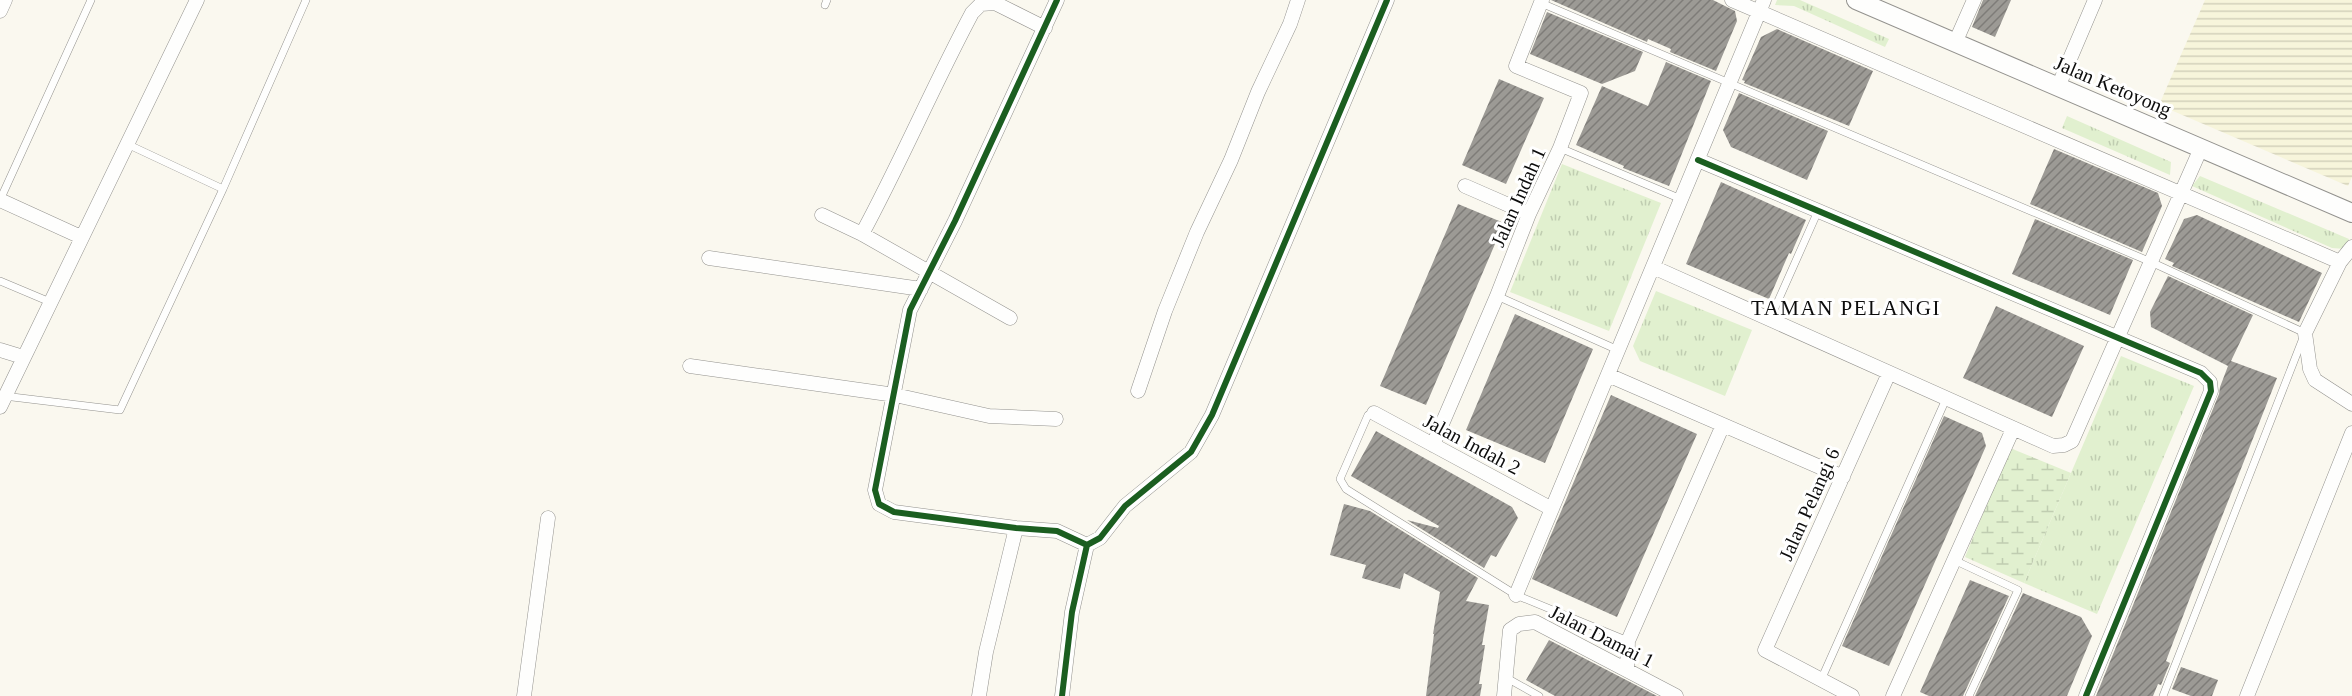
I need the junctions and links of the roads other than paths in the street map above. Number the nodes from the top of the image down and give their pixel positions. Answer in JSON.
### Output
{"nodes":[{"id":1,"x":5,"y":0,"type":"edge"},
{"id":2,"x":91,"y":0,"type":"edge"},
{"id":3,"x":197,"y":0,"type":"edge"},
{"id":4,"x":306,"y":0,"type":"edge"},
{"id":5,"x":1058,"y":0,"type":"edge"},
{"id":6,"x":1298,"y":0,"type":"edge"},
{"id":7,"x":1387,"y":0,"type":"edge"},
{"id":8,"x":1732,"y":0,"type":"edge"},
{"id":9,"x":1856,"y":0,"type":"edge"},
{"id":10,"x":1974,"y":0,"type":"edge"},
{"id":11,"x":2095,"y":0,"type":"edge"},
{"id":12,"x":1542,"y":1,"type":"edge"},
{"id":13,"x":1762,"y":6,"type":"edge"},
{"id":14,"x":0,"y":11,"type":"edge"},
{"id":15,"x":1045,"y":28,"type":"junction"},
{"id":16,"x":1955,"y":43,"type":"junction"},
{"id":17,"x":1730,"y":82,"type":"junction"},
{"id":18,"x":2058,"y":87,"type":"junction"},
{"id":19,"x":127,"y":144,"type":"junction"},
{"id":20,"x":1560,"y":148,"type":"junction"},
{"id":21,"x":2201,"y":148,"type":"junction"},
{"id":22,"x":1698,"y":159,"type":"junction"},
{"id":23,"x":1465,"y":186,"type":"dead end"},
{"id":24,"x":223,"y":189,"type":"junction"},
{"id":25,"x":2181,"y":193,"type":"junction"},
{"id":26,"x":1681,"y":199,"type":"junction"},
{"id":27,"x":0,"y":200,"type":"edge"},
{"id":28,"x":1818,"y":211,"type":"junction"},
{"id":29,"x":2352,"y":213,"type":"edge"},
{"id":30,"x":1528,"y":214,"type":"junction"},
{"id":31,"x":822,"y":215,"type":"dead end"},
{"id":32,"x":862,"y":234,"type":"junction"},
{"id":33,"x":81,"y":237,"type":"junction"},
{"id":34,"x":2352,"y":248,"type":"edge"},
{"id":35,"x":709,"y":258,"type":"dead end"},
{"id":36,"x":2151,"y":262,"type":"junction"},
{"id":37,"x":2340,"y":262,"type":"junction"},
{"id":38,"x":1653,"y":267,"type":"junction"},
{"id":39,"x":930,"y":272,"type":"junction"},
{"id":40,"x":0,"y":281,"type":"edge"},
{"id":41,"x":921,"y":289,"type":"junction"},
{"id":42,"x":1497,"y":296,"type":"junction"},
{"id":43,"x":50,"y":302,"type":"junction"},
{"id":44,"x":1010,"y":318,"type":"dead end"},
{"id":45,"x":1770,"y":320,"type":"junction"},
{"id":46,"x":2306,"y":333,"type":"junction"},
{"id":47,"x":2117,"y":338,"type":"junction"},
{"id":48,"x":0,"y":350,"type":"edge"},
{"id":49,"x":1618,"y":350,"type":"junction"},
{"id":50,"x":23,"y":357,"type":"junction"},
{"id":51,"x":690,"y":366,"type":"dead end"},
{"id":52,"x":1889,"y":374,"type":"junction"},
{"id":53,"x":1608,"y":375,"type":"junction"},
{"id":54,"x":1138,"y":391,"type":"dead end"},
{"id":55,"x":895,"y":395,"type":"junction"},
{"id":56,"x":1946,"y":399,"type":"junction"},
{"id":57,"x":2,"y":401,"type":"edge"},
{"id":58,"x":2352,"y":404,"type":"edge"},
{"id":59,"x":1374,"y":413,"type":"joint"},
{"id":60,"x":1056,"y":418,"type":"dead end"},
{"id":61,"x":1723,"y":425,"type":"junction"},
{"id":62,"x":2013,"y":429,"type":"junction"},
{"id":63,"x":2352,"y":433,"type":"edge"},
{"id":64,"x":1433,"y":445,"type":"junction"},
{"id":65,"x":1843,"y":477,"type":"junction"},
{"id":66,"x":1552,"y":509,"type":"junction"},
{"id":67,"x":548,"y":518,"type":"dead end"},
{"id":68,"x":1016,"y":528,"type":"junction"},
{"id":69,"x":1087,"y":545,"type":"junction"},
{"id":70,"x":1956,"y":561,"type":"junction"},
{"id":71,"x":1516,"y":595,"type":"junction"},
{"id":72,"x":1628,"y":641,"type":"junction"},
{"id":73,"x":1627,"y":670,"type":"junction"},
{"id":74,"x":1505,"y":677,"type":"junction"},
{"id":75,"x":1827,"y":687,"type":"edge"},
{"id":76,"x":524,"y":696,"type":"edge"},
{"id":77,"x":979,"y":696,"type":"edge"},
{"id":78,"x":1062,"y":696,"type":"edge"},
{"id":79,"x":1504,"y":696,"type":"edge"},
{"id":80,"x":1539,"y":696,"type":"edge"},
{"id":81,"x":1676,"y":696,"type":"edge"},
{"id":82,"x":1852,"y":696,"type":"edge"},
{"id":83,"x":1893,"y":696,"type":"edge"},
{"id":84,"x":1969,"y":696,"type":"edge"},
{"id":85,"x":2086,"y":696,"type":"edge"},
{"id":86,"x":2163,"y":696,"type":"edge"},
{"id":87,"x":2247,"y":696,"type":"edge"}],
"edges":[{"from":1,"to":14,"type":"street"},
{"from":2,"to":27,"type":"lane"},
{"from":3,"to":19,"type":"street"},
{"from":4,"to":24,"type":"lane"},
{"from":5,"to":15,"type":"street"},
{"from":6,"to":54,"type":"street"},
{"from":7,"to":69,"type":"street"},
{"from":8,"to":13,"type":"street"},
{"from":9,"to":16,"type":"street","name":"Jalan Ketoyong"},
{"from":10,"to":16,"type":"street"},
{"from":11,"to":18,"type":"street"},
{"from":12,"to":17,"type":"lane"},
{"from":12,"to":20,"type":"street","name":"Jalan Indah 1"},
{"from":13,"to":17,"type":"street"},
{"from":13,"to":25,"type":"street"},
{"from":15,"to":32,"type":"street"},
{"from":15,"to":39,"type":"street"},
{"from":16,"to":18,"type":"street","name":"Jalan Ketoyong"},
{"from":17,"to":22,"type":"street"},
{"from":17,"to":36,"type":"lane"},
{"from":18,"to":21,"type":"street","name":"Jalan Ketoyong"},
{"from":19,"to":24,"type":"lane"},
{"from":19,"to":33,"type":"street"},
{"from":20,"to":26,"type":"lane"},
{"from":20,"to":30,"type":"street","name":"Jalan Indah 1"},
{"from":21,"to":25,"type":"street"},
{"from":21,"to":29,"type":"street","name":"Jalan Ketoyong"},
{"from":22,"to":26,"type":"street"},
{"from":22,"to":28,"type":"street"},
{"from":23,"to":30,"type":"street"},
{"from":24,"to":57,"type":"lane"},
{"from":25,"to":36,"type":"street"},
{"from":25,"to":37,"type":"street"},
{"from":26,"to":38,"type":"street"},
{"from":27,"to":33,"type":"street"},
{"from":28,"to":45,"type":"lane"},
{"from":28,"to":47,"type":"street"},
{"from":30,"to":42,"type":"street","name":"Jalan Indah 1"},
{"from":31,"to":32,"type":"street"},
{"from":32,"to":39,"type":"street"},
{"from":33,"to":43,"type":"street"},
{"from":34,"to":37,"type":"street"},
{"from":35,"to":41,"type":"street"},
{"from":36,"to":46,"type":"lane"},
{"from":36,"to":47,"type":"street"},
{"from":37,"to":46,"type":"street"},
{"from":38,"to":45,"type":"street"},
{"from":38,"to":49,"type":"street"},
{"from":39,"to":41,"type":"street"},
{"from":39,"to":44,"type":"street"},
{"from":40,"to":43,"type":"lane"},
{"from":41,"to":55,"type":"street"},
{"from":42,"to":49,"type":"lane"},
{"from":42,"to":64,"type":"street","name":"Jalan Indah 1"},
{"from":43,"to":50,"type":"street"},
{"from":45,"to":52,"type":"street"},
{"from":46,"to":58,"type":"street"},
{"from":46,"to":86,"type":"lane"},
{"from":47,"to":62,"type":"street"},
{"from":47,"to":85,"type":"street"},
{"from":48,"to":50,"type":"street"},
{"from":49,"to":53,"type":"street"},
{"from":50,"to":57,"type":"street"},
{"from":51,"to":55,"type":"street"},
{"from":52,"to":56,"type":"street"},
{"from":52,"to":65,"type":"street","name":"Jalan Pelangi 6"},
{"from":53,"to":61,"type":"street"},
{"from":53,"to":66,"type":"street"},
{"from":55,"to":60,"type":"street"},
{"from":55,"to":68,"type":"street"},
{"from":56,"to":62,"type":"street"},
{"from":56,"to":75,"type":"lane"},
{"from":59,"to":64,"type":"street","name":"Jalan Indah 2"},
{"from":59,"to":71,"type":"lane"},
{"from":61,"to":65,"type":"street"},
{"from":61,"to":72,"type":"street"},
{"from":62,"to":70,"type":"street"},
{"from":63,"to":87,"type":"street"},
{"from":64,"to":66,"type":"street","name":"Jalan Indah 2"},
{"from":65,"to":75,"type":"street","name":"Jalan Pelangi 6"},
{"from":66,"to":71,"type":"street"},
{"from":67,"to":76,"type":"street"},
{"from":68,"to":69,"type":"street"},
{"from":68,"to":77,"type":"street"},
{"from":69,"to":78,"type":"street"},
{"from":70,"to":83,"type":"street"},
{"from":70,"to":84,"type":"lane"},
{"from":71,"to":72,"type":"lane"},
{"from":72,"to":73,"type":"street"},
{"from":73,"to":74,"type":"street","name":"Jalan Damai 1"},
{"from":73,"to":81,"type":"street","name":"Jalan Damai 1"},
{"from":74,"to":79,"type":"street"},
{"from":74,"to":80,"type":"lane"},
{"from":75,"to":82,"type":"street"}]}
